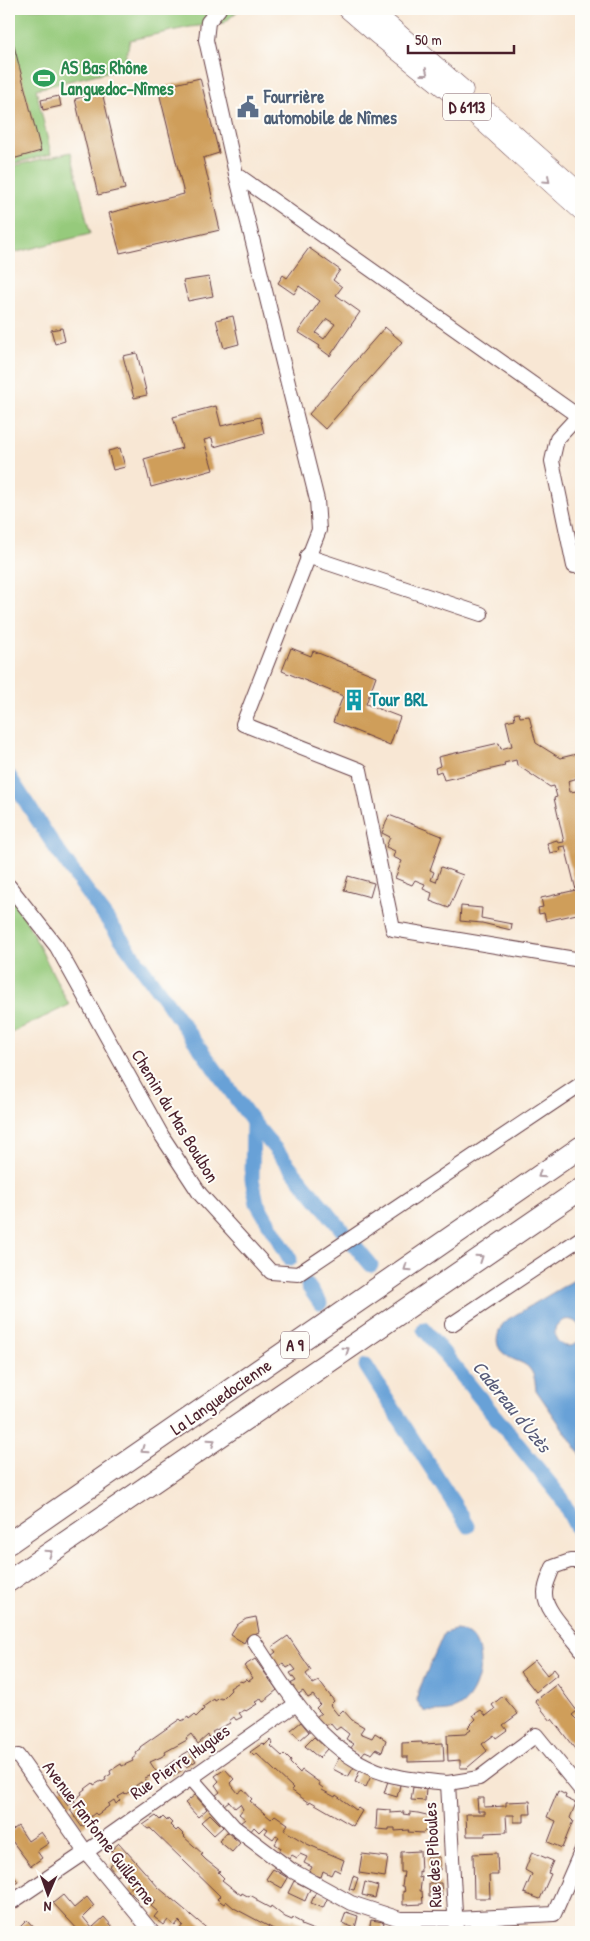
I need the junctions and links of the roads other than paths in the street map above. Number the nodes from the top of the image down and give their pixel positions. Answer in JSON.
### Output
{"nodes":[{"id":1,"x":218,"y":9,"type":"edge"},
{"id":2,"x":347,"y":9,"type":"edge"},
{"id":3,"x":358,"y":9,"type":"edge"},
{"id":4,"x":371,"y":9,"type":"edge"},
{"id":5,"x":396,"y":31,"type":"junction"},
{"id":6,"x":236,"y":174,"type":"junction"},
{"id":7,"x":581,"y":193,"type":"edge"},
{"id":8,"x":581,"y":211,"type":"edge"},
{"id":9,"x":580,"y":414,"type":"edge"},
{"id":10,"x":307,"y":556,"type":"junction"},
{"id":11,"x":574,"y":566,"type":"dead end"},
{"id":12,"x":481,"y":614,"type":"dead end"},
{"id":13,"x":9,"y":886,"type":"edge"},
{"id":14,"x":581,"y":960,"type":"edge"},
{"id":15,"x":581,"y":1084,"type":"edge"},
{"id":16,"x":581,"y":1148,"type":"edge"},
{"id":17,"x":581,"y":1189,"type":"edge"},
{"id":18,"x":581,"y":1238,"type":"edge"},
{"id":19,"x":452,"y":1324,"type":"dead end"},
{"id":20,"x":9,"y":1543,"type":"edge"},
{"id":21,"x":581,"y":1561,"type":"edge"},
{"id":22,"x":9,"y":1581,"type":"edge"},
{"id":23,"x":254,"y":1641,"type":"dead end"},
{"id":24,"x":581,"y":1649,"type":"edge"},
{"id":25,"x":296,"y":1704,"type":"junction"},
{"id":26,"x":18,"y":1756,"type":"dead end"},
{"id":27,"x":190,"y":1777,"type":"junction"},
{"id":28,"x":448,"y":1782,"type":"junction"},
{"id":29,"x":581,"y":1790,"type":"edge"},
{"id":30,"x":86,"y":1852,"type":"junction"},
{"id":31,"x":581,"y":1852,"type":"edge"},
{"id":32,"x":9,"y":1904,"type":"edge"},
{"id":33,"x":455,"y":1926,"type":"edge"},
{"id":34,"x":152,"y":1932,"type":"edge"}],
"edges":[{"from":1,"to":6,"type":"street"},
{"from":2,"to":8,"type":"main road","number":"D 6113","one_way":true},
{"from":3,"to":5,"type":"street"},
{"from":4,"to":5,"type":"main road","number":"D 6113"},
{"from":5,"to":7,"type":"main road","number":"D 6113"},
{"from":6,"to":9,"type":"street"},
{"from":6,"to":10,"type":"street"},
{"from":9,"to":11,"type":"street"},
{"from":10,"to":12,"type":"street"},
{"from":10,"to":14,"type":"street"},
{"from":13,"to":15,"type":"street","name":"Chemin du Mas Boulbon"},
{"from":16,"to":20,"type":"highway","name":"La Languedocienne","number":"A 9","one_way":true},
{"from":22,"to":17,"type":"highway","name":"La Languedocienne","number":"A 9","one_way":true},
{"from":18,"to":19,"type":"street"},
{"from":21,"to":24,"type":"street"},
{"from":23,"to":25,"type":"street"},
{"from":25,"to":27,"type":"street","name":"Rue Pierre Hugues"},
{"from":25,"to":28,"type":"street"},
{"from":26,"to":30,"type":"street","name":"Avenue Fanfonne Guillerme"},
{"from":27,"to":30,"type":"street","name":"Rue Pierre Hugues"},
{"from":27,"to":33,"type":"street"},
{"from":28,"to":29,"type":"street","name":"Rue des Piboules"},
{"from":28,"to":33,"type":"street","name":"Rue des Piboules"},
{"from":30,"to":32,"type":"street","name":"Rue Pierre Hugues"},
{"from":30,"to":34,"type":"street","name":"Avenue Fanfonne Guillerme"},
{"from":31,"to":33,"type":"street","name":"Rue des Piboules"}]}
